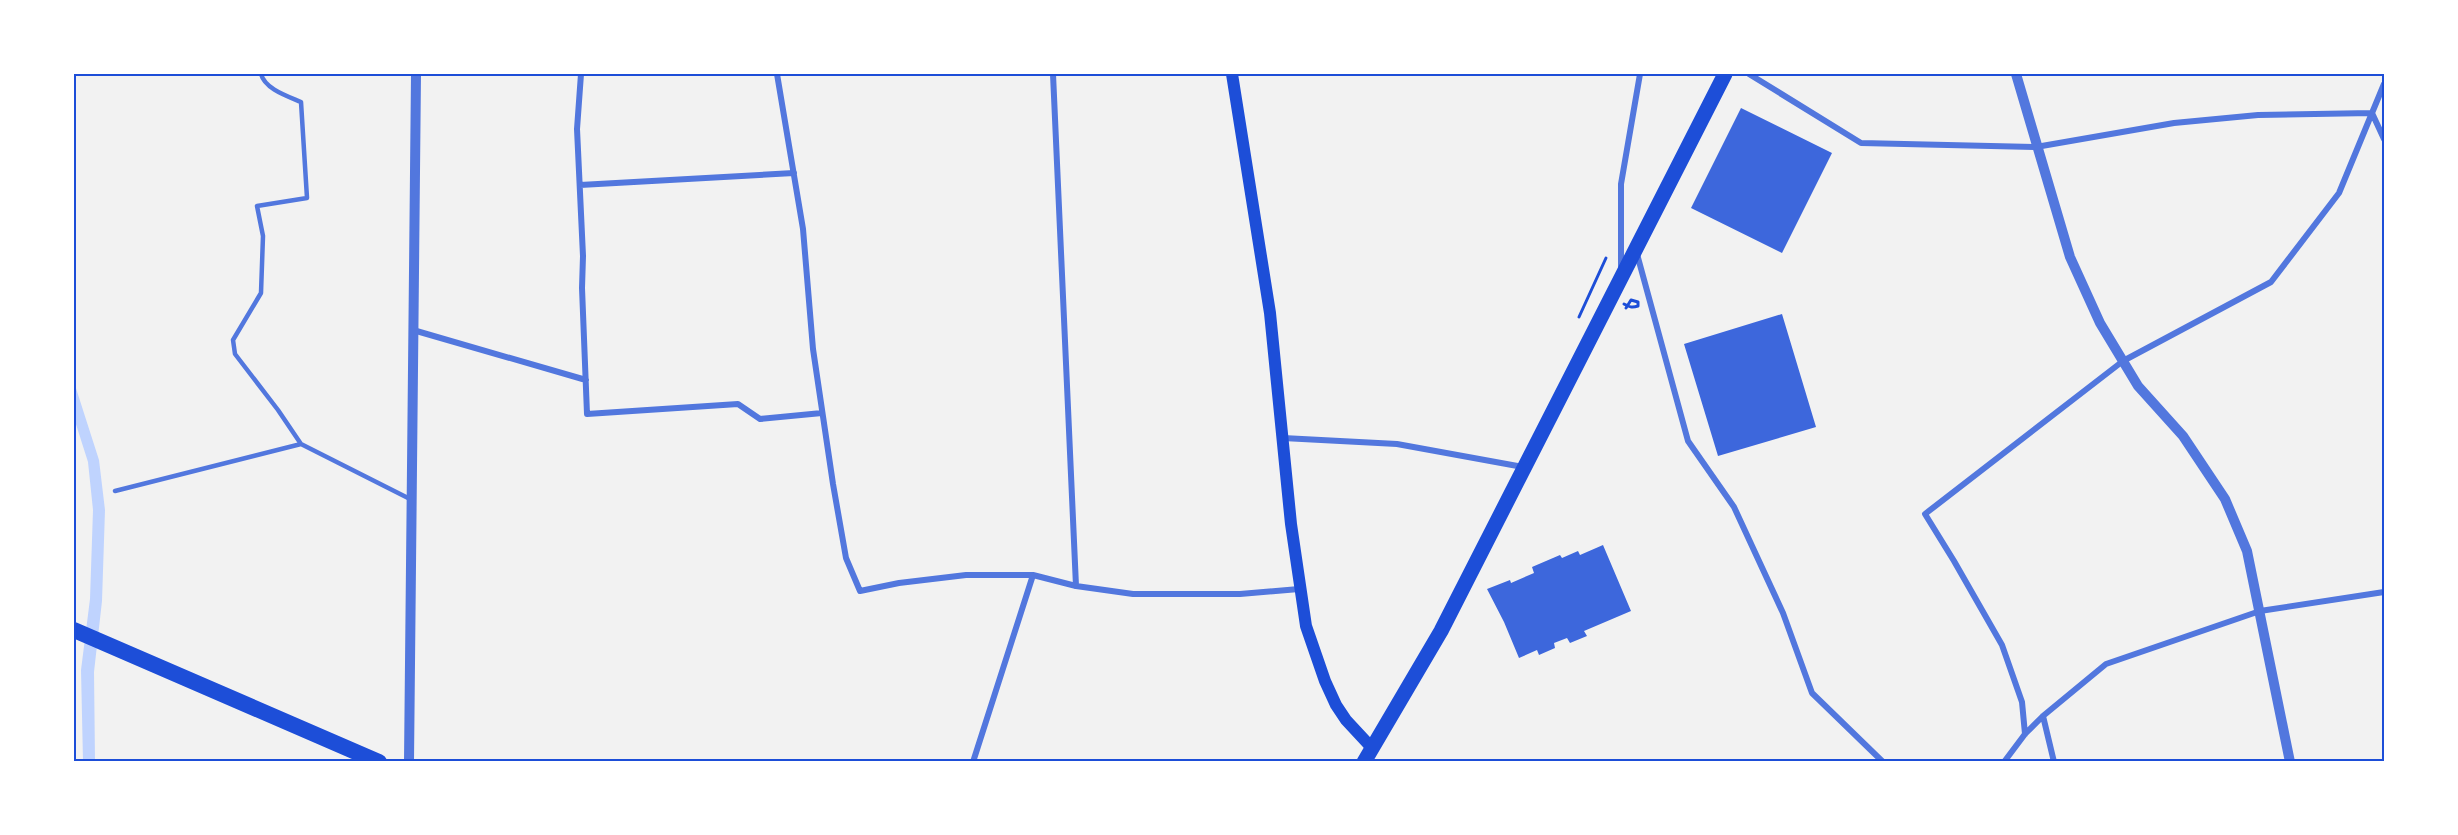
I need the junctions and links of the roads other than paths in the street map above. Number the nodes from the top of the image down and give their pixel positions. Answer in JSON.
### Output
{"nodes":[{"id":1,"x":261,"y":74,"type":"edge"},
{"id":2,"x":416,"y":74,"type":"edge"},
{"id":3,"x":581,"y":74,"type":"edge"},
{"id":4,"x":777,"y":74,"type":"edge"},
{"id":5,"x":1053,"y":74,"type":"edge"},
{"id":6,"x":1232,"y":74,"type":"edge"},
{"id":7,"x":1640,"y":74,"type":"edge"},
{"id":8,"x":1725,"y":74,"type":"edge"},
{"id":9,"x":1749,"y":74,"type":"edge"},
{"id":10,"x":2016,"y":74,"type":"edge"},
{"id":11,"x":2385,"y":84,"type":"edge"},
{"id":12,"x":2372,"y":113,"type":"junction"},
{"id":13,"x":2385,"y":139,"type":"edge"},
{"id":14,"x":2036,"y":147,"type":"junction"},
{"id":15,"x":794,"y":173,"type":"junction"},
{"id":16,"x":580,"y":185,"type":"junction"},
{"id":17,"x":1636,"y":250,"type":"junction"},
{"id":18,"x":1621,"y":280,"type":"junction"},
{"id":19,"x":413,"y":330,"type":"junction"},
{"id":20,"x":2122,"y":361,"type":"junction"},
{"id":21,"x":586,"y":380,"type":"junction"},
{"id":22,"x":822,"y":413,"type":"junction"},
{"id":23,"x":1282,"y":438,"type":"junction"},
{"id":24,"x":301,"y":444,"type":"junction"},
{"id":25,"x":1526,"y":467,"type":"junction"},
{"id":26,"x":115,"y":491,"type":"dead end"},
{"id":27,"x":412,"y":500,"type":"junction"},
{"id":28,"x":1033,"y":575,"type":"junction"},
{"id":29,"x":1076,"y":586,"type":"junction"},
{"id":30,"x":1299,"y":589,"type":"junction"},
{"id":31,"x":2385,"y":592,"type":"edge"},
{"id":32,"x":2260,"y":611,"type":"junction"},
{"id":33,"x":74,"y":630,"type":"edge"},
{"id":34,"x":2043,"y":716,"type":"junction"},
{"id":35,"x":2025,"y":734,"type":"junction"},
{"id":36,"x":1368,"y":755,"type":"edge"},
{"id":37,"x":379,"y":762,"type":"edge"},
{"id":38,"x":409,"y":762,"type":"edge"},
{"id":39,"x":973,"y":762,"type":"edge"},
{"id":40,"x":1883,"y":762,"type":"edge"},
{"id":41,"x":2004,"y":762,"type":"edge"},
{"id":42,"x":2054,"y":762,"type":"edge"},
{"id":43,"x":2290,"y":762,"type":"edge"}],
"edges":[{"from":1,"to":24,"type":"lane"},
{"from":2,"to":19,"type":"street"},
{"from":3,"to":16,"type":"street"},
{"from":4,"to":15,"type":"street"},
{"from":5,"to":29,"type":"street"},
{"from":6,"to":23,"type":"main road"},
{"from":7,"to":18,"type":"street"},
{"from":8,"to":17,"type":"main road"},
{"from":9,"to":14,"type":"street"},
{"from":10,"to":14,"type":"street"},
{"from":11,"to":12,"type":"street"},
{"from":12,"to":13,"type":"street"},
{"from":12,"to":14,"type":"street"},
{"from":12,"to":20,"type":"street"},
{"from":14,"to":20,"type":"street"},
{"from":15,"to":16,"type":"street"},
{"from":15,"to":22,"type":"street"},
{"from":16,"to":21,"type":"street"},
{"from":17,"to":18,"type":"main road"},
{"from":17,"to":40,"type":"street"},
{"from":18,"to":25,"type":"main road"},
{"from":19,"to":21,"type":"street"},
{"from":19,"to":27,"type":"street"},
{"from":20,"to":32,"type":"street"},
{"from":20,"to":35,"type":"street"},
{"from":21,"to":22,"type":"street"},
{"from":22,"to":28,"type":"street"},
{"from":23,"to":25,"type":"street"},
{"from":23,"to":30,"type":"main road"},
{"from":24,"to":26,"type":"lane"},
{"from":24,"to":27,"type":"lane"},
{"from":25,"to":36,"type":"main road"},
{"from":27,"to":38,"type":"street"},
{"from":28,"to":29,"type":"street"},
{"from":28,"to":39,"type":"street"},
{"from":29,"to":30,"type":"street"},
{"from":30,"to":36,"type":"main road"},
{"from":31,"to":32,"type":"street"},
{"from":32,"to":34,"type":"street"},
{"from":32,"to":43,"type":"street"},
{"from":33,"to":37,"type":"highway"},
{"from":34,"to":35,"type":"street"},
{"from":34,"to":42,"type":"street"},
{"from":35,"to":41,"type":"street"}]}
